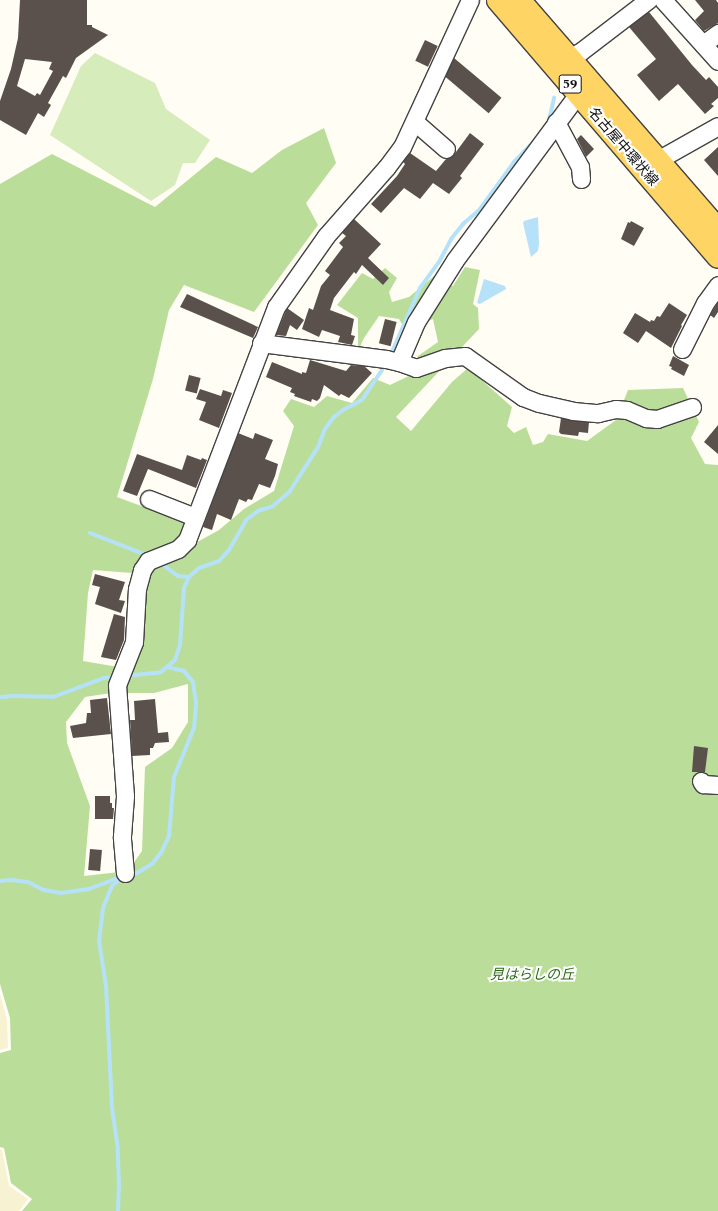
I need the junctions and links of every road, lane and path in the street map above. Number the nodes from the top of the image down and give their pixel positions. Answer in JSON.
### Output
{"nodes":[{"id":1,"x":470,"y":0,"type":"edge"},
{"id":2,"x":498,"y":0,"type":"edge"},
{"id":3,"x":519,"y":0,"type":"edge"},
{"id":4,"x":648,"y":0,"type":"edge"},
{"id":5,"x":663,"y":0,"type":"edge"},
{"id":6,"x":718,"y":33,"type":"edge"},
{"id":7,"x":703,"y":44,"type":"junction"},
{"id":8,"x":569,"y":58,"type":"junction"},
{"id":9,"x":718,"y":61,"type":"edge"},
{"id":10,"x":578,"y":94,"type":"junction"},
{"id":11,"x":415,"y":122,"type":"junction"},
{"id":12,"x":556,"y":122,"type":"junction"},
{"id":13,"x":718,"y":126,"type":"edge"},
{"id":14,"x":446,"y":149,"type":"dead end"},
{"id":15,"x":650,"y":165,"type":"junction"},
{"id":16,"x":581,"y":179,"type":"dead end"},
{"id":17,"x":718,"y":230,"type":"edge"},
{"id":18,"x":718,"y":257,"type":"edge"},
{"id":19,"x":718,"y":285,"type":"edge"},
{"id":20,"x":261,"y":344,"type":"junction"},
{"id":21,"x":682,"y":349,"type":"dead end"},
{"id":22,"x":399,"y":362,"type":"junction"},
{"id":23,"x":692,"y":407,"type":"dead end"},
{"id":24,"x":149,"y":499,"type":"dead end"},
{"id":25,"x":195,"y":517,"type":"junction"},
{"id":26,"x":701,"y":781,"type":"dead end"},
{"id":27,"x":718,"y":786,"type":"edge"},
{"id":28,"x":125,"y":873,"type":"dead end"}],
"edges":[{"from":1,"to":11,"type":"street"},
{"from":2,"to":10,"type":"main road","name":"名古屋中環状線","number":"59"},
{"from":3,"to":8,"type":"main road","name":"名古屋中環状線","number":"59"},
{"from":4,"to":8,"type":"street"},
{"from":5,"to":7,"type":"street"},
{"from":6,"to":7,"type":"street"},
{"from":7,"to":9,"type":"street"},
{"from":8,"to":15,"type":"main road","name":"名古屋中環状線","number":"59"},
{"from":10,"to":12,"type":"street"},
{"from":10,"to":15,"type":"main road","name":"名古屋中環状線","number":"59"},
{"from":11,"to":14,"type":"street"},
{"from":11,"to":20,"type":"street"},
{"from":12,"to":16,"type":"street"},
{"from":12,"to":22,"type":"street"},
{"from":13,"to":15,"type":"street"},
{"from":15,"to":17,"type":"main road","name":"名古屋中環状線","number":"59"},
{"from":15,"to":18,"type":"main road","name":"名古屋中環状線","number":"59"},
{"from":19,"to":21,"type":"street"},
{"from":20,"to":22,"type":"street"},
{"from":20,"to":25,"type":"street"},
{"from":22,"to":23,"type":"street"},
{"from":24,"to":25,"type":"street"},
{"from":25,"to":28,"type":"street"},
{"from":26,"to":27,"type":"street"}]}
